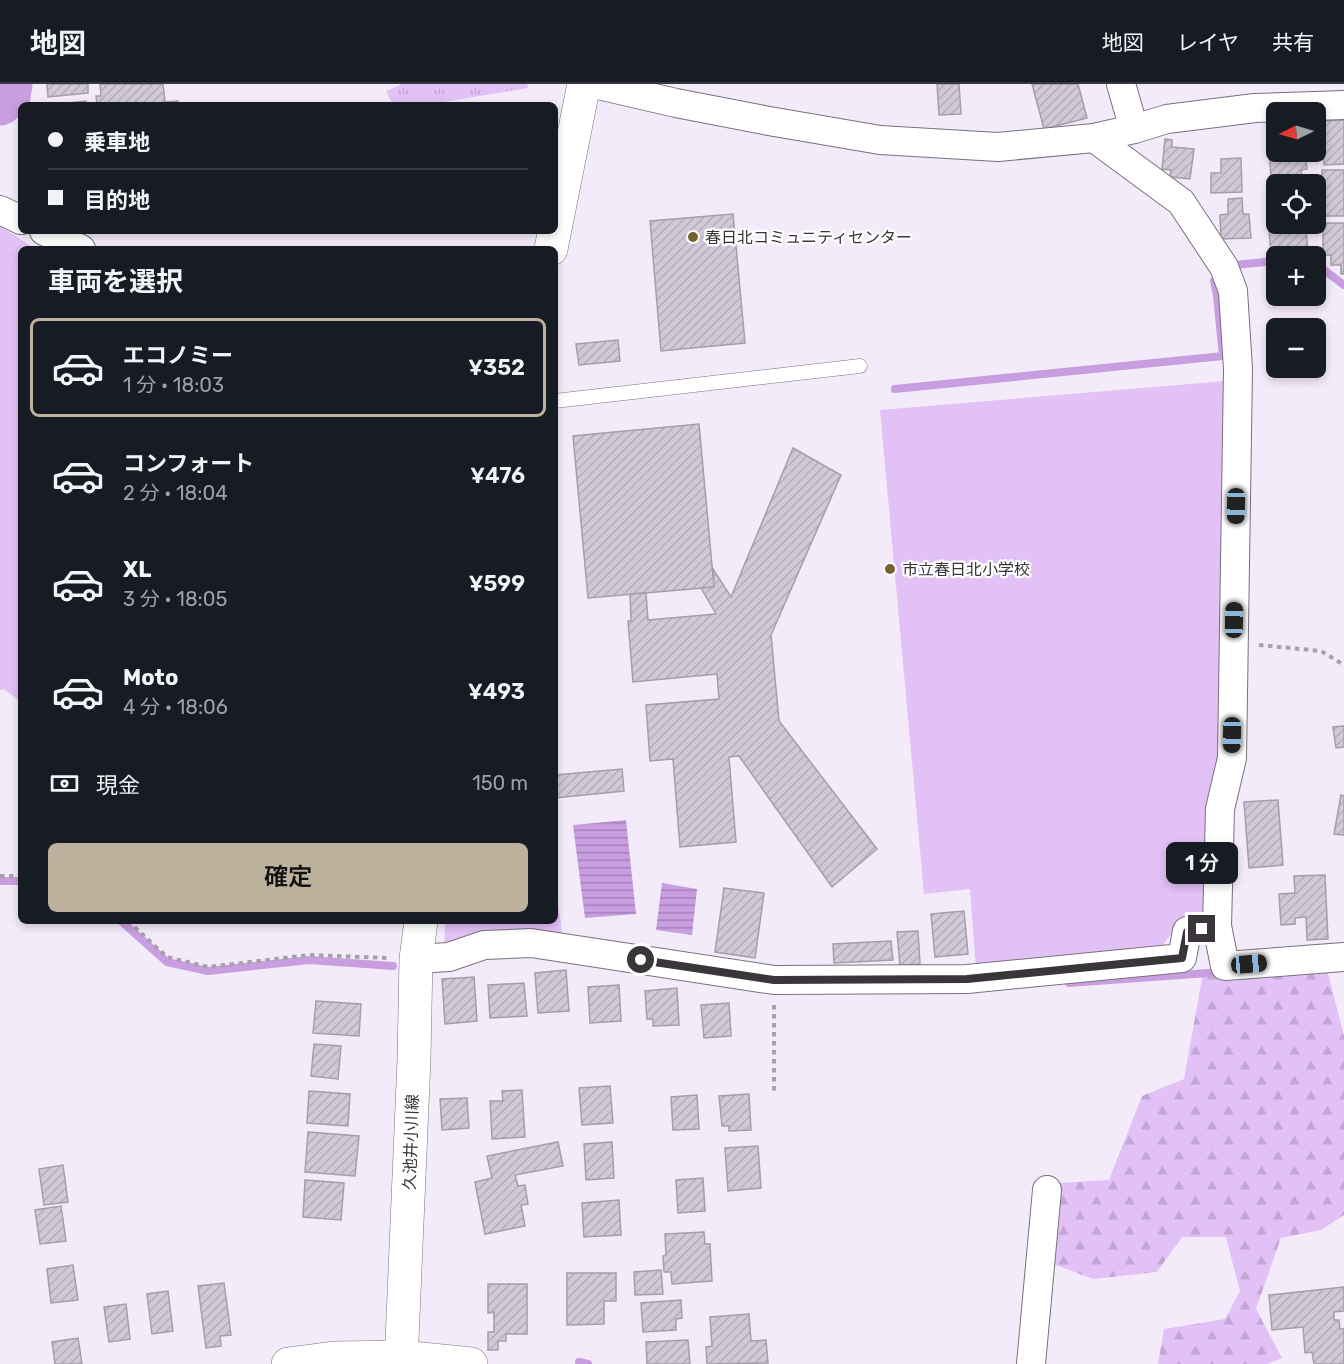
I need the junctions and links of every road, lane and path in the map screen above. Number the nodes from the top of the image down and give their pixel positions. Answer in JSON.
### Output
{"nodes":[{"id":1,"x":584,"y":84,"type":"edge"},
{"id":2,"x":594,"y":84,"type":"edge"},
{"id":3,"x":1120,"y":84,"type":"edge"},
{"id":4,"x":1344,"y":105,"type":"edge"},
{"id":5,"x":1134,"y":129,"type":"junction"},
{"id":6,"x":1094,"y":138,"type":"junction"},
{"id":7,"x":0,"y":210,"type":"edge"},
{"id":8,"x":558,"y":218,"type":"edge"},
{"id":9,"x":18,"y":219,"type":"edge"},
{"id":10,"x":50,"y":234,"type":"edge"},
{"id":11,"x":75,"y":246,"type":"edge"},
{"id":12,"x":860,"y":366,"type":"dead end"},
{"id":13,"x":558,"y":402,"type":"edge"},
{"id":14,"x":1234,"y":643,"type":"junction"},
{"id":15,"x":1344,"y":665,"type":"edge"},
{"id":16,"x":0,"y":876,"type":"edge"},
{"id":17,"x":18,"y":876,"type":"edge"},
{"id":18,"x":131,"y":924,"type":"edge"},
{"id":19,"x":421,"y":924,"type":"edge"},
{"id":20,"x":1217,"y":926,"type":"junction"},
{"id":21,"x":1344,"y":957,"type":"edge"},
{"id":22,"x":416,"y":959,"type":"junction"},
{"id":23,"x":774,"y":997,"type":"dead end"},
{"id":24,"x":774,"y":1094,"type":"dead end"},
{"id":25,"x":1047,"y":1190,"type":"dead end"},
{"id":26,"x":402,"y":1360,"type":"edge"},
{"id":27,"x":288,"y":1364,"type":"edge"},
{"id":28,"x":471,"y":1364,"type":"edge"},
{"id":29,"x":1031,"y":1364,"type":"edge"}],
"edges":[{"from":1,"to":8,"type":"street"},
{"from":2,"to":6,"type":"street"},
{"from":3,"to":5,"type":"street"},
{"from":4,"to":5,"type":"street"},
{"from":5,"to":6,"type":"street"},
{"from":6,"to":14,"type":"street"},
{"from":7,"to":9,"type":"street"},
{"from":10,"to":11,"type":"street"},
{"from":12,"to":13,"type":"lane"},
{"from":14,"to":15,"type":"path"},
{"from":14,"to":20,"type":"street"},
{"from":16,"to":17,"type":"path"},
{"from":18,"to":22,"type":"path"},
{"from":19,"to":22,"type":"street","name":"久池井小川線"},
{"from":20,"to":21,"type":"street"},
{"from":20,"to":22,"type":"street"},
{"from":22,"to":26,"type":"street","name":"久池井小川線"},
{"from":23,"to":24,"type":"path"},
{"from":25,"to":29,"type":"street"},
{"from":26,"to":27,"type":"street"},
{"from":26,"to":28,"type":"street"}]}
